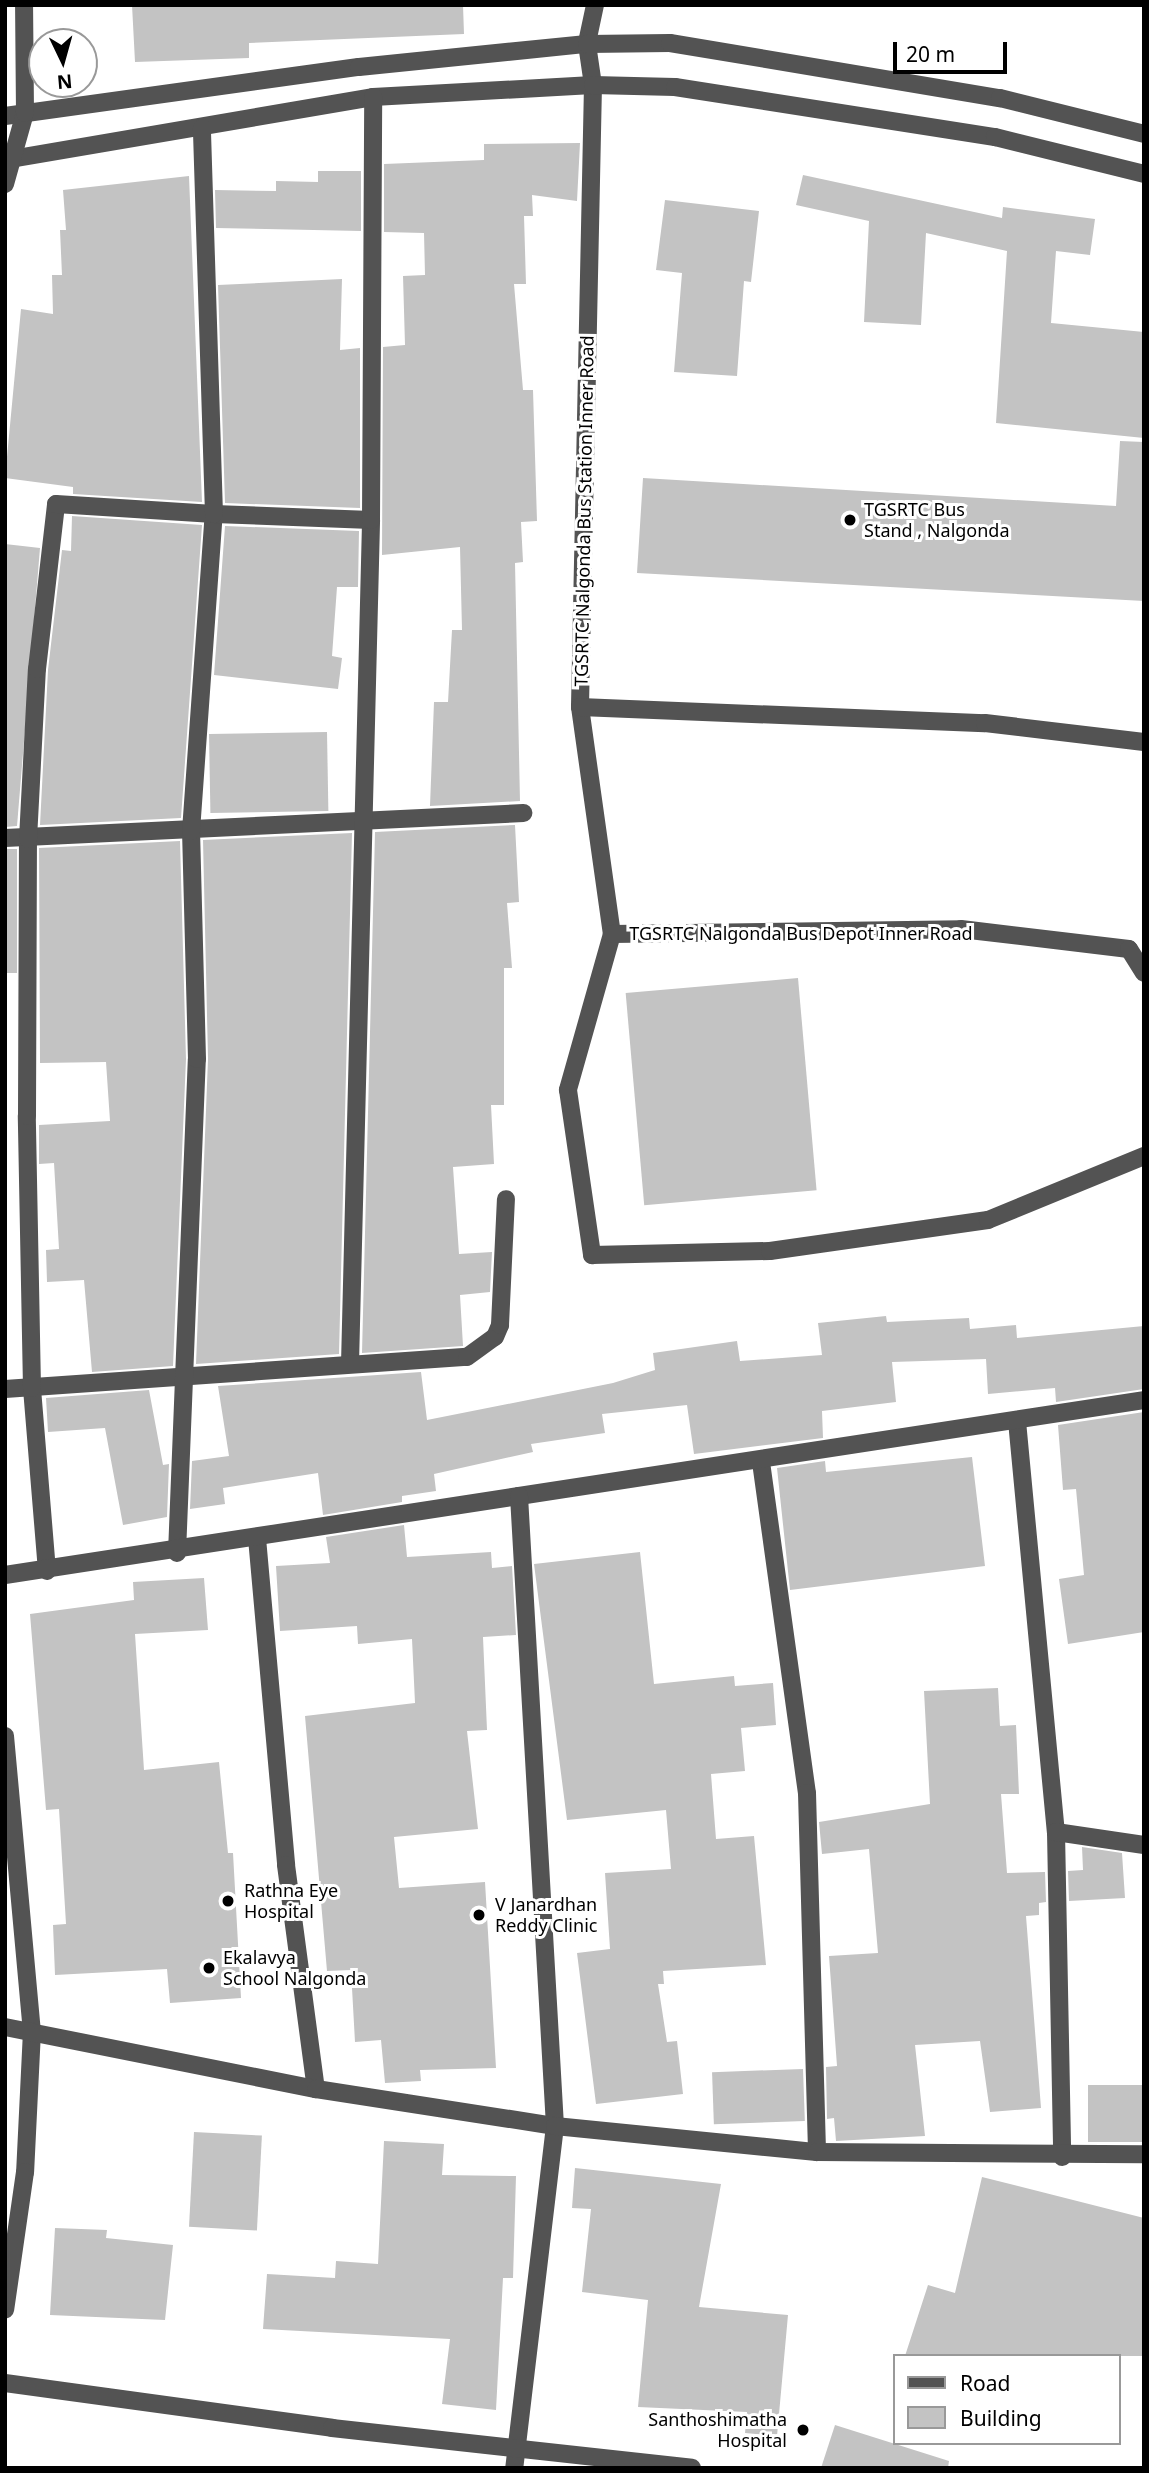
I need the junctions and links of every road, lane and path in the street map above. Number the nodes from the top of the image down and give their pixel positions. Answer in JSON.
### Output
{"nodes":[{"id":1,"x":24,"y":5,"type":"edge"},
{"id":2,"x":595,"y":5,"type":"edge"},
{"id":3,"x":587,"y":44,"type":"junction"},
{"id":4,"x":593,"y":85,"type":"junction"},
{"id":5,"x":373,"y":97,"type":"junction"},
{"id":6,"x":25,"y":113,"type":"junction"},
{"id":7,"x":5,"y":116,"type":"edge"},
{"id":8,"x":202,"y":128,"type":"junction"},
{"id":9,"x":1144,"y":134,"type":"edge"},
{"id":10,"x":8,"y":160,"type":"edge"},
{"id":11,"x":1144,"y":174,"type":"edge"},
{"id":12,"x":5,"y":184,"type":"edge"},
{"id":13,"x":214,"y":514,"type":"junction"},
{"id":14,"x":371,"y":520,"type":"junction"},
{"id":15,"x":580,"y":708,"type":"junction"},
{"id":16,"x":1144,"y":742,"type":"edge"},
{"id":17,"x":523,"y":813,"type":"dead end"},
{"id":18,"x":360,"y":816,"type":"junction"},
{"id":19,"x":191,"y":831,"type":"junction"},
{"id":20,"x":5,"y":838,"type":"edge"},
{"id":21,"x":27,"y":839,"type":"junction"},
{"id":22,"x":612,"y":934,"type":"junction"},
{"id":23,"x":1144,"y":973,"type":"edge"},
{"id":24,"x":1144,"y":1156,"type":"edge"},
{"id":25,"x":506,"y":1199,"type":"dead end"},
{"id":26,"x":350,"y":1364,"type":"junction"},
{"id":27,"x":180,"y":1377,"type":"junction"},
{"id":28,"x":32,"y":1388,"type":"junction"},
{"id":29,"x":5,"y":1389,"type":"edge"},
{"id":30,"x":1144,"y":1401,"type":"edge"},
{"id":31,"x":1017,"y":1422,"type":"junction"},
{"id":32,"x":761,"y":1462,"type":"junction"},
{"id":33,"x":519,"y":1496,"type":"junction"},
{"id":34,"x":257,"y":1538,"type":"junction"},
{"id":35,"x":177,"y":1553,"type":"junction"},
{"id":36,"x":47,"y":1571,"type":"junction"},
{"id":37,"x":5,"y":1575,"type":"edge"},
{"id":38,"x":5,"y":1736,"type":"edge"},
{"id":39,"x":1056,"y":1832,"type":"junction"},
{"id":40,"x":1144,"y":1845,"type":"edge"},
{"id":41,"x":5,"y":2027,"type":"edge"},
{"id":42,"x":32,"y":2031,"type":"junction"},
{"id":43,"x":316,"y":2089,"type":"junction"},
{"id":44,"x":555,"y":2126,"type":"junction"},
{"id":45,"x":817,"y":2152,"type":"junction"},
{"id":46,"x":1144,"y":2154,"type":"edge"},
{"id":47,"x":1062,"y":2157,"type":"junction"},
{"id":48,"x":5,"y":2310,"type":"edge"},
{"id":49,"x":5,"y":2383,"type":"edge"},
{"id":50,"x":515,"y":2448,"type":"junction"},
{"id":51,"x":514,"y":2468,"type":"edge"},
{"id":52,"x":692,"y":2468,"type":"edge"}],
"edges":[{"from":1,"to":6,"type":"street"},
{"from":2,"to":3,"type":"street","name":"TGSRTC Nalgonda Bus Station Inner Road"},
{"from":3,"to":4,"type":"street","name":"TGSRTC Nalgonda Bus Station Inner Road"},
{"from":3,"to":6,"type":"street"},
{"from":3,"to":9,"type":"street"},
{"from":4,"to":5,"type":"street"},
{"from":4,"to":11,"type":"street"},
{"from":4,"to":15,"type":"street","name":"TGSRTC Nalgonda Bus Station Inner Road"},
{"from":5,"to":8,"type":"street"},
{"from":5,"to":14,"type":"street"},
{"from":6,"to":7,"type":"street"},
{"from":6,"to":10,"type":"street"},
{"from":8,"to":10,"type":"street"},
{"from":8,"to":13,"type":"street"},
{"from":10,"to":12,"type":"street"},
{"from":13,"to":14,"type":"street"},
{"from":13,"to":19,"type":"street"},
{"from":13,"to":21,"type":"street"},
{"from":14,"to":18,"type":"street"},
{"from":15,"to":16,"type":"street","name":"TGSRTC Nalgonda Bus Station Inner Road"},
{"from":15,"to":22,"type":"street","name":"TGSRTC Nalgonda Bus Depot Inner Road"},
{"from":17,"to":18,"type":"street"},
{"from":18,"to":19,"type":"street"},
{"from":18,"to":26,"type":"street"},
{"from":19,"to":21,"type":"street"},
{"from":19,"to":27,"type":"street"},
{"from":20,"to":21,"type":"street"},
{"from":21,"to":28,"type":"street"},
{"from":22,"to":23,"type":"street","name":"TGSRTC Nalgonda Bus Depot Inner Road"},
{"from":22,"to":24,"type":"street","name":"TGSRTC Nalgonda Bus Depot Inner Road"},
{"from":25,"to":26,"type":"street"},
{"from":26,"to":27,"type":"street"},
{"from":27,"to":28,"type":"street"},
{"from":27,"to":35,"type":"street"},
{"from":28,"to":29,"type":"street"},
{"from":28,"to":36,"type":"street"},
{"from":30,"to":31,"type":"street"},
{"from":31,"to":32,"type":"street"},
{"from":31,"to":39,"type":"street"},
{"from":32,"to":33,"type":"street"},
{"from":32,"to":45,"type":"street"},
{"from":33,"to":34,"type":"street"},
{"from":33,"to":44,"type":"street"},
{"from":34,"to":35,"type":"street"},
{"from":34,"to":43,"type":"street"},
{"from":35,"to":36,"type":"street"},
{"from":36,"to":37,"type":"street"},
{"from":38,"to":42,"type":"street"},
{"from":39,"to":40,"type":"street"},
{"from":39,"to":47,"type":"street"},
{"from":41,"to":42,"type":"street"},
{"from":42,"to":43,"type":"street"},
{"from":42,"to":48,"type":"street"},
{"from":43,"to":44,"type":"street"},
{"from":44,"to":45,"type":"street"},
{"from":44,"to":50,"type":"street"},
{"from":45,"to":47,"type":"street"},
{"from":46,"to":47,"type":"street"},
{"from":49,"to":50,"type":"street"},
{"from":50,"to":51,"type":"street"},
{"from":50,"to":52,"type":"street"}]}
